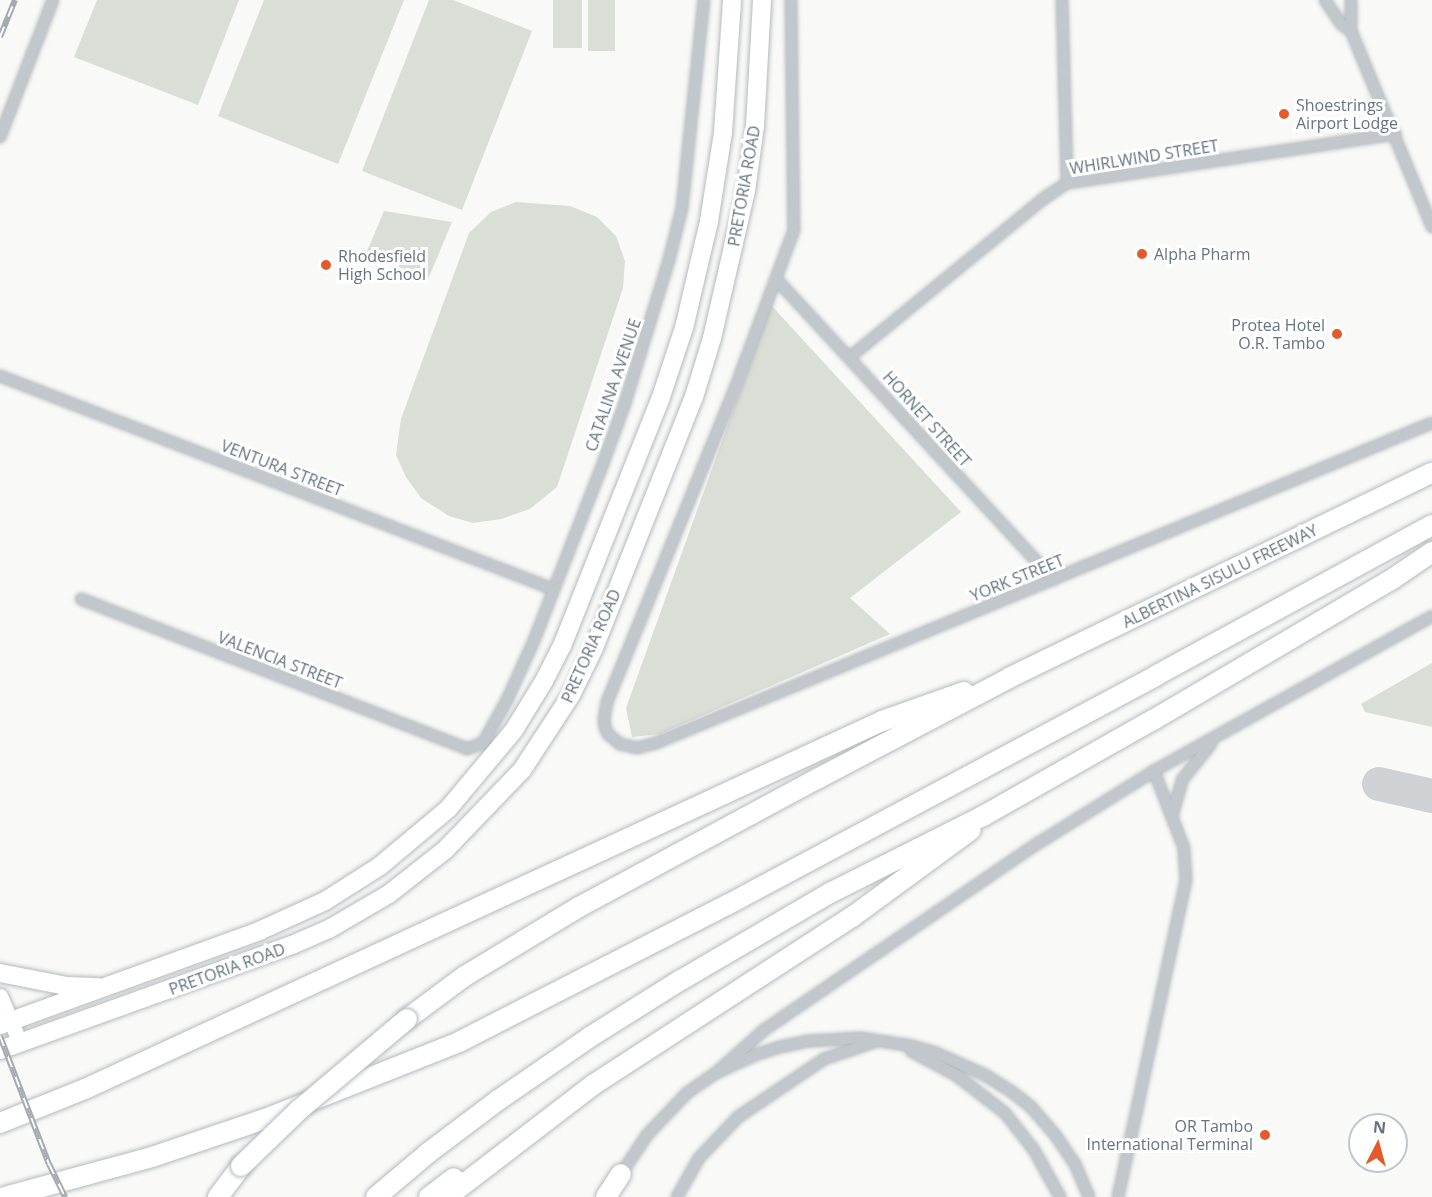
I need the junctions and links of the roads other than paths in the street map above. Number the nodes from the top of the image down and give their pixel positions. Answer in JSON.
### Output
{"nodes":[{"id":1,"x":53,"y":0,"type":"edge"},
{"id":2,"x":704,"y":0,"type":"edge"},
{"id":3,"x":732,"y":0,"type":"edge"},
{"id":4,"x":762,"y":0,"type":"edge"},
{"id":5,"x":790,"y":0,"type":"edge"},
{"id":6,"x":1062,"y":0,"type":"edge"},
{"id":7,"x":1325,"y":0,"type":"edge"},
{"id":8,"x":1351,"y":0,"type":"edge"},
{"id":9,"x":1351,"y":31,"type":"junction"},
{"id":10,"x":1395,"y":134,"type":"junction"},
{"id":11,"x":0,"y":137,"type":"edge"},
{"id":12,"x":1067,"y":183,"type":"junction"},
{"id":13,"x":1432,"y":227,"type":"edge"},
{"id":14,"x":777,"y":280,"type":"junction"},
{"id":15,"x":850,"y":357,"type":"junction"},
{"id":16,"x":0,"y":376,"type":"edge"},
{"id":17,"x":1432,"y":423,"type":"edge"},
{"id":18,"x":1432,"y":473,"type":"edge"},
{"id":19,"x":1432,"y":525,"type":"edge"},
{"id":20,"x":1432,"y":552,"type":"edge"},
{"id":21,"x":1054,"y":580,"type":"junction"},
{"id":22,"x":553,"y":589,"type":"junction"},
{"id":23,"x":81,"y":599,"type":"dead end"},
{"id":24,"x":1432,"y":616,"type":"edge"},
{"id":25,"x":1009,"y":678,"type":"junction"},
{"id":26,"x":1215,"y":739,"type":"junction"},
{"id":27,"x":467,"y":749,"type":"joint"},
{"id":28,"x":1154,"y":771,"type":"junction"},
{"id":29,"x":982,"y":816,"type":"junction"},
{"id":30,"x":1172,"y":816,"type":"junction"},
{"id":31,"x":0,"y":974,"type":"edge"},
{"id":32,"x":111,"y":986,"type":"junction"},
{"id":33,"x":0,"y":996,"type":"edge"},
{"id":34,"x":6,"y":1023,"type":"edge"},
{"id":35,"x":888,"y":1041,"type":"junction"},
{"id":36,"x":20,"y":1043,"type":"junction"},
{"id":37,"x":0,"y":1050,"type":"edge"},
{"id":38,"x":716,"y":1073,"type":"junction"},
{"id":39,"x":592,"y":1085,"type":"junction"},
{"id":40,"x":0,"y":1123,"type":"edge"},
{"id":41,"x":621,"y":1174,"type":"junction"},
{"id":42,"x":450,"y":1196,"type":"edge"},
{"id":43,"x":5,"y":1197,"type":"edge"},
{"id":44,"x":218,"y":1197,"type":"edge"},
{"id":45,"x":376,"y":1197,"type":"edge"},
{"id":46,"x":429,"y":1197,"type":"edge"},
{"id":47,"x":606,"y":1197,"type":"edge"},
{"id":48,"x":615,"y":1197,"type":"edge"},
{"id":49,"x":677,"y":1197,"type":"edge"},
{"id":50,"x":1060,"y":1197,"type":"edge"},
{"id":51,"x":1089,"y":1197,"type":"edge"},
{"id":52,"x":1118,"y":1197,"type":"edge"}],
"edges":[{"from":1,"to":11,"type":"street"},
{"from":2,"to":22,"type":"street","name":"CATALINA AVENUE"},
{"from":3,"to":32,"type":"main road","name":"PRETORIA ROAD"},
{"from":4,"to":36,"type":"main road","name":"PRETORIA ROAD"},
{"from":5,"to":14,"type":"street"},
{"from":6,"to":12,"type":"street"},
{"from":7,"to":9,"type":"street"},
{"from":8,"to":9,"type":"street"},
{"from":9,"to":10,"type":"street"},
{"from":10,"to":12,"type":"street","name":"WHIRLWIND STREET"},
{"from":10,"to":13,"type":"street"},
{"from":12,"to":15,"type":"street","name":"WHIRLWIND STREET"},
{"from":14,"to":15,"type":"street","name":"HORNET STREET"},
{"from":14,"to":21,"type":"street","name":"YORK STREET"},
{"from":15,"to":21,"type":"street","name":"HORNET STREET"},
{"from":16,"to":22,"type":"street","name":"VENTURA STREET"},
{"from":17,"to":21,"type":"street","name":"YORK STREET"},
{"from":18,"to":25,"type":"highway","name":"ALBERTINA SISULU FREEWAY"},
{"from":19,"to":43,"type":"highway"},
{"from":20,"to":29,"type":"highway"},
{"from":22,"to":27,"type":"street","name":"CATALINA AVENUE"},
{"from":23,"to":27,"type":"street","name":"VALENCIA STREET"},
{"from":24,"to":26,"type":"street"},
{"from":25,"to":40,"type":"highway"},
{"from":25,"to":44,"type":"highway","bridge":true},
{"from":26,"to":28,"type":"street"},
{"from":26,"to":30,"type":"street"},
{"from":28,"to":30,"type":"street"},
{"from":28,"to":38,"type":"street"},
{"from":29,"to":39,"type":"highway"},
{"from":29,"to":45,"type":"highway"},
{"from":30,"to":52,"type":"street"},
{"from":31,"to":32,"type":"main road"},
{"from":32,"to":34,"type":"main road","name":"PRETORIA ROAD"},
{"from":33,"to":34,"type":"main road"},
{"from":34,"to":36,"type":"main road"},
{"from":35,"to":38,"type":"street"},
{"from":35,"to":49,"type":"street"},
{"from":35,"to":50,"type":"street"},
{"from":35,"to":51,"type":"street"},
{"from":36,"to":37,"type":"main road","name":"PRETORIA ROAD"},
{"from":38,"to":41,"type":"street"},
{"from":39,"to":42,"type":"highway"},
{"from":39,"to":46,"type":"highway"},
{"from":41,"to":47,"type":"highway"},
{"from":41,"to":48,"type":"highway"}]}
